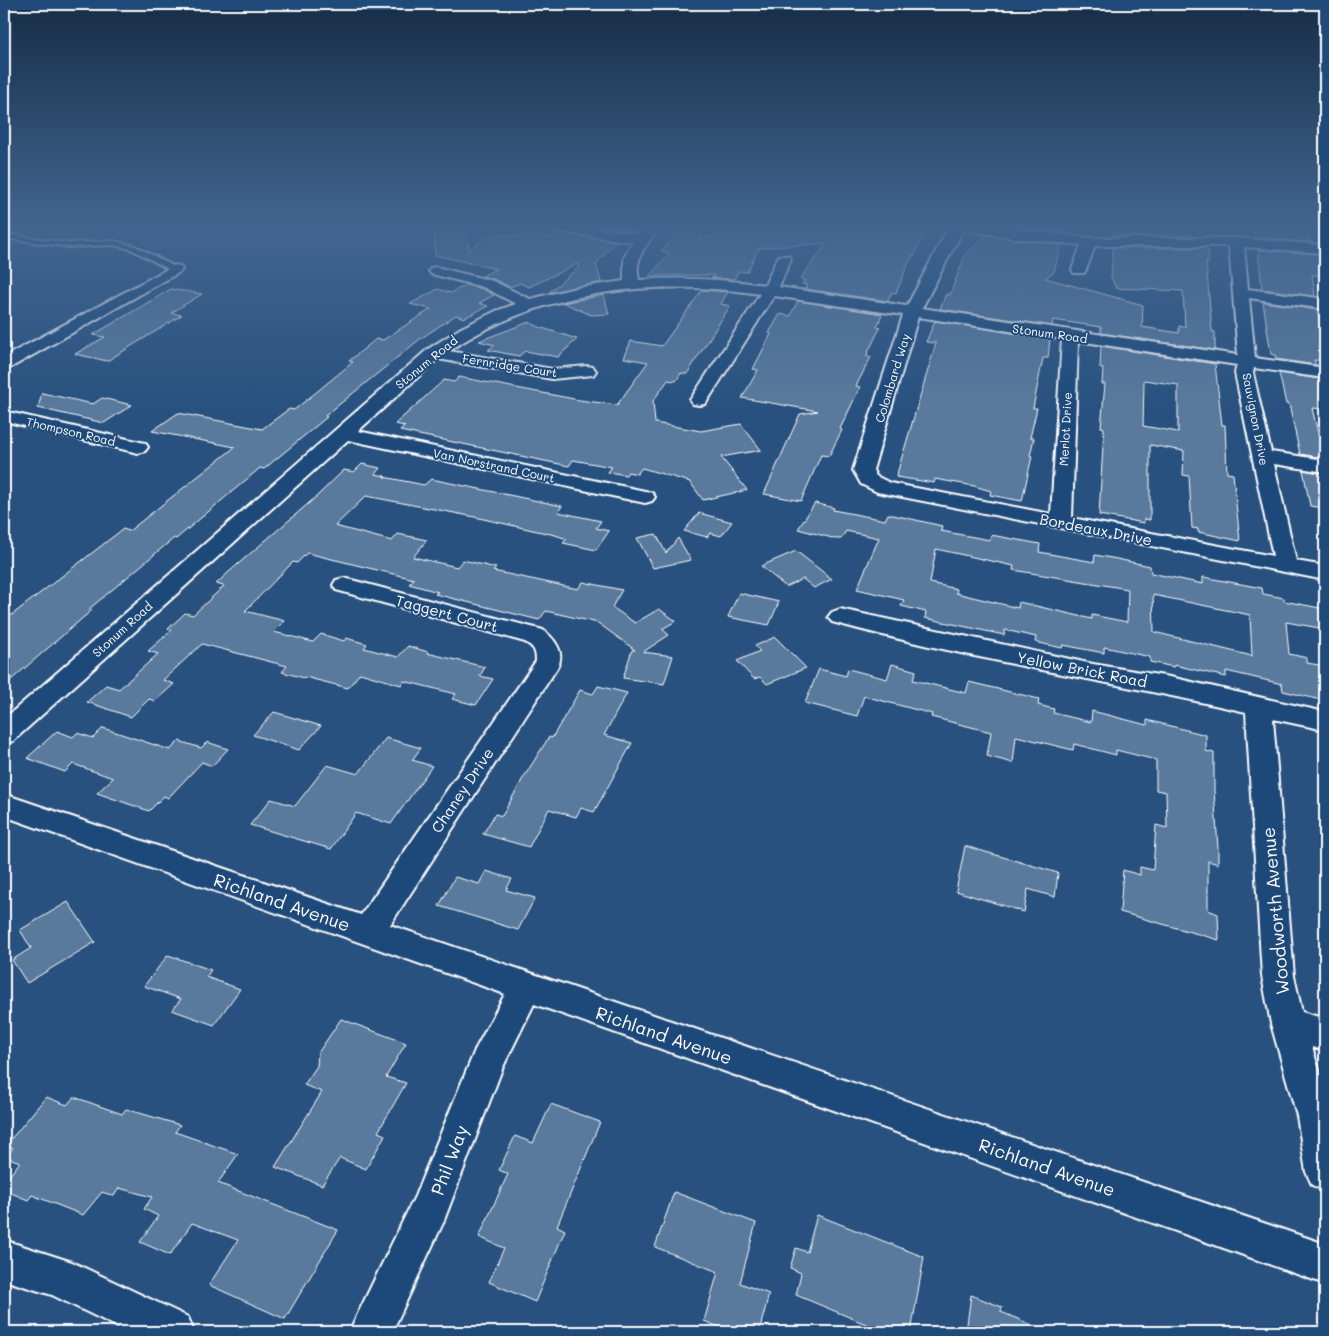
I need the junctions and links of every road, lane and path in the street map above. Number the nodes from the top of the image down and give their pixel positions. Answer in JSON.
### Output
{"nodes":[{"id":1,"x":144,"y":286,"type":"edge"},
{"id":2,"x":493,"y":286,"type":"edge"},
{"id":3,"x":622,"y":286,"type":"edge"},
{"id":4,"x":732,"y":286,"type":"edge"},
{"id":5,"x":772,"y":286,"type":"edge"},
{"id":6,"x":925,"y":286,"type":"edge"},
{"id":7,"x":1240,"y":286,"type":"edge"},
{"id":8,"x":770,"y":290,"type":"junction"},
{"id":9,"x":1240,"y":292,"type":"junction"},
{"id":10,"x":528,"y":304,"type":"junction"},
{"id":11,"x":1325,"y":304,"type":"edge"},
{"id":12,"x":912,"y":312,"type":"junction"},
{"id":13,"x":1070,"y":336,"type":"junction"},
{"id":14,"x":434,"y":353,"type":"junction"},
{"id":15,"x":1247,"y":361,"type":"junction"},
{"id":16,"x":4,"y":364,"type":"edge"},
{"id":17,"x":587,"y":372,"type":"dead end"},
{"id":18,"x":1325,"y":373,"type":"edge"},
{"id":19,"x":699,"y":400,"type":"dead end"},
{"id":20,"x":4,"y":416,"type":"edge"},
{"id":21,"x":342,"y":433,"type":"junction"},
{"id":22,"x":138,"y":447,"type":"dead end"},
{"id":23,"x":1262,"y":456,"type":"junction"},
{"id":24,"x":1325,"y":466,"type":"edge"},
{"id":25,"x":868,"y":480,"type":"joint"},
{"id":26,"x":645,"y":497,"type":"dead end"},
{"id":27,"x":1061,"y":522,"type":"junction"},
{"id":28,"x":1286,"y":566,"type":"junction"},
{"id":29,"x":1325,"y":573,"type":"edge"},
{"id":30,"x":344,"y":585,"type":"dead end"},
{"id":31,"x":840,"y":617,"type":"dead end"},
{"id":32,"x":547,"y":647,"type":"joint"},
{"id":33,"x":1259,"y":706,"type":"junction"},
{"id":34,"x":1325,"y":721,"type":"edge"},
{"id":35,"x":4,"y":734,"type":"edge"},
{"id":36,"x":4,"y":805,"type":"edge"},
{"id":37,"x":368,"y":932,"type":"junction"},
{"id":38,"x":526,"y":986,"type":"junction"},
{"id":39,"x":1288,"y":1024,"type":"junction"},
{"id":40,"x":1325,"y":1035,"type":"edge"},
{"id":41,"x":1325,"y":1172,"type":"edge"},
{"id":42,"x":4,"y":1260,"type":"edge"},
{"id":43,"x":1325,"y":1264,"type":"edge"},
{"id":44,"x":173,"y":1332,"type":"edge"},
{"id":45,"x":370,"y":1332,"type":"edge"}],
"edges":[{"from":1,"to":16,"type":"street"},
{"from":2,"to":10,"type":"street"},
{"from":3,"to":10,"type":"street","name":"Stonum Road"},
{"from":4,"to":8,"type":"street","name":"Stonum Road"},
{"from":5,"to":8,"type":"street"},
{"from":6,"to":12,"type":"street","name":"Colombard Way"},
{"from":7,"to":9,"type":"street","name":"Sauvignon Drive"},
{"from":8,"to":12,"type":"street","name":"Stonum Road"},
{"from":8,"to":19,"type":"street"},
{"from":9,"to":11,"type":"street"},
{"from":9,"to":15,"type":"street","name":"Sauvignon Drive"},
{"from":10,"to":14,"type":"street","name":"Stonum Road"},
{"from":12,"to":13,"type":"street","name":"Stonum Road"},
{"from":12,"to":25,"type":"street","name":"Colombard Way"},
{"from":13,"to":15,"type":"street","name":"Stonum Road"},
{"from":13,"to":27,"type":"street","name":"Merlot Drive"},
{"from":14,"to":17,"type":"street","name":"Fernridge Court"},
{"from":14,"to":21,"type":"street","name":"Stonum Road"},
{"from":15,"to":18,"type":"street","name":"Stonum Road"},
{"from":15,"to":23,"type":"street","name":"Sauvignon Drive"},
{"from":20,"to":22,"type":"street","name":"Thompson Road"},
{"from":21,"to":26,"type":"street","name":"Van Norstrand Court"},
{"from":21,"to":35,"type":"street","name":"Stonum Road"},
{"from":23,"to":24,"type":"street"},
{"from":23,"to":28,"type":"street","name":"Sauvignon Drive"},
{"from":25,"to":27,"type":"street","name":"Bordeaux Drive"},
{"from":27,"to":28,"type":"street","name":"Bordeaux Drive"},
{"from":28,"to":29,"type":"street","name":"Bordeaux Drive"},
{"from":30,"to":32,"type":"street","name":"Taggert Court"},
{"from":31,"to":33,"type":"street","name":"Yellow Brick Road"},
{"from":32,"to":37,"type":"street","name":"Chaney Drive"},
{"from":33,"to":34,"type":"street","name":"Yellow Brick Road"},
{"from":33,"to":39,"type":"street","name":"Woodworth Avenue"},
{"from":36,"to":37,"type":"street","name":"Richland Avenue"},
{"from":37,"to":38,"type":"street","name":"Richland Avenue"},
{"from":38,"to":43,"type":"street","name":"Richland Avenue"},
{"from":38,"to":45,"type":"street","name":"Phil Way"},
{"from":39,"to":40,"type":"street"},
{"from":39,"to":41,"type":"street","name":"Woodworth Avenue"},
{"from":42,"to":44,"type":"street"}]}
